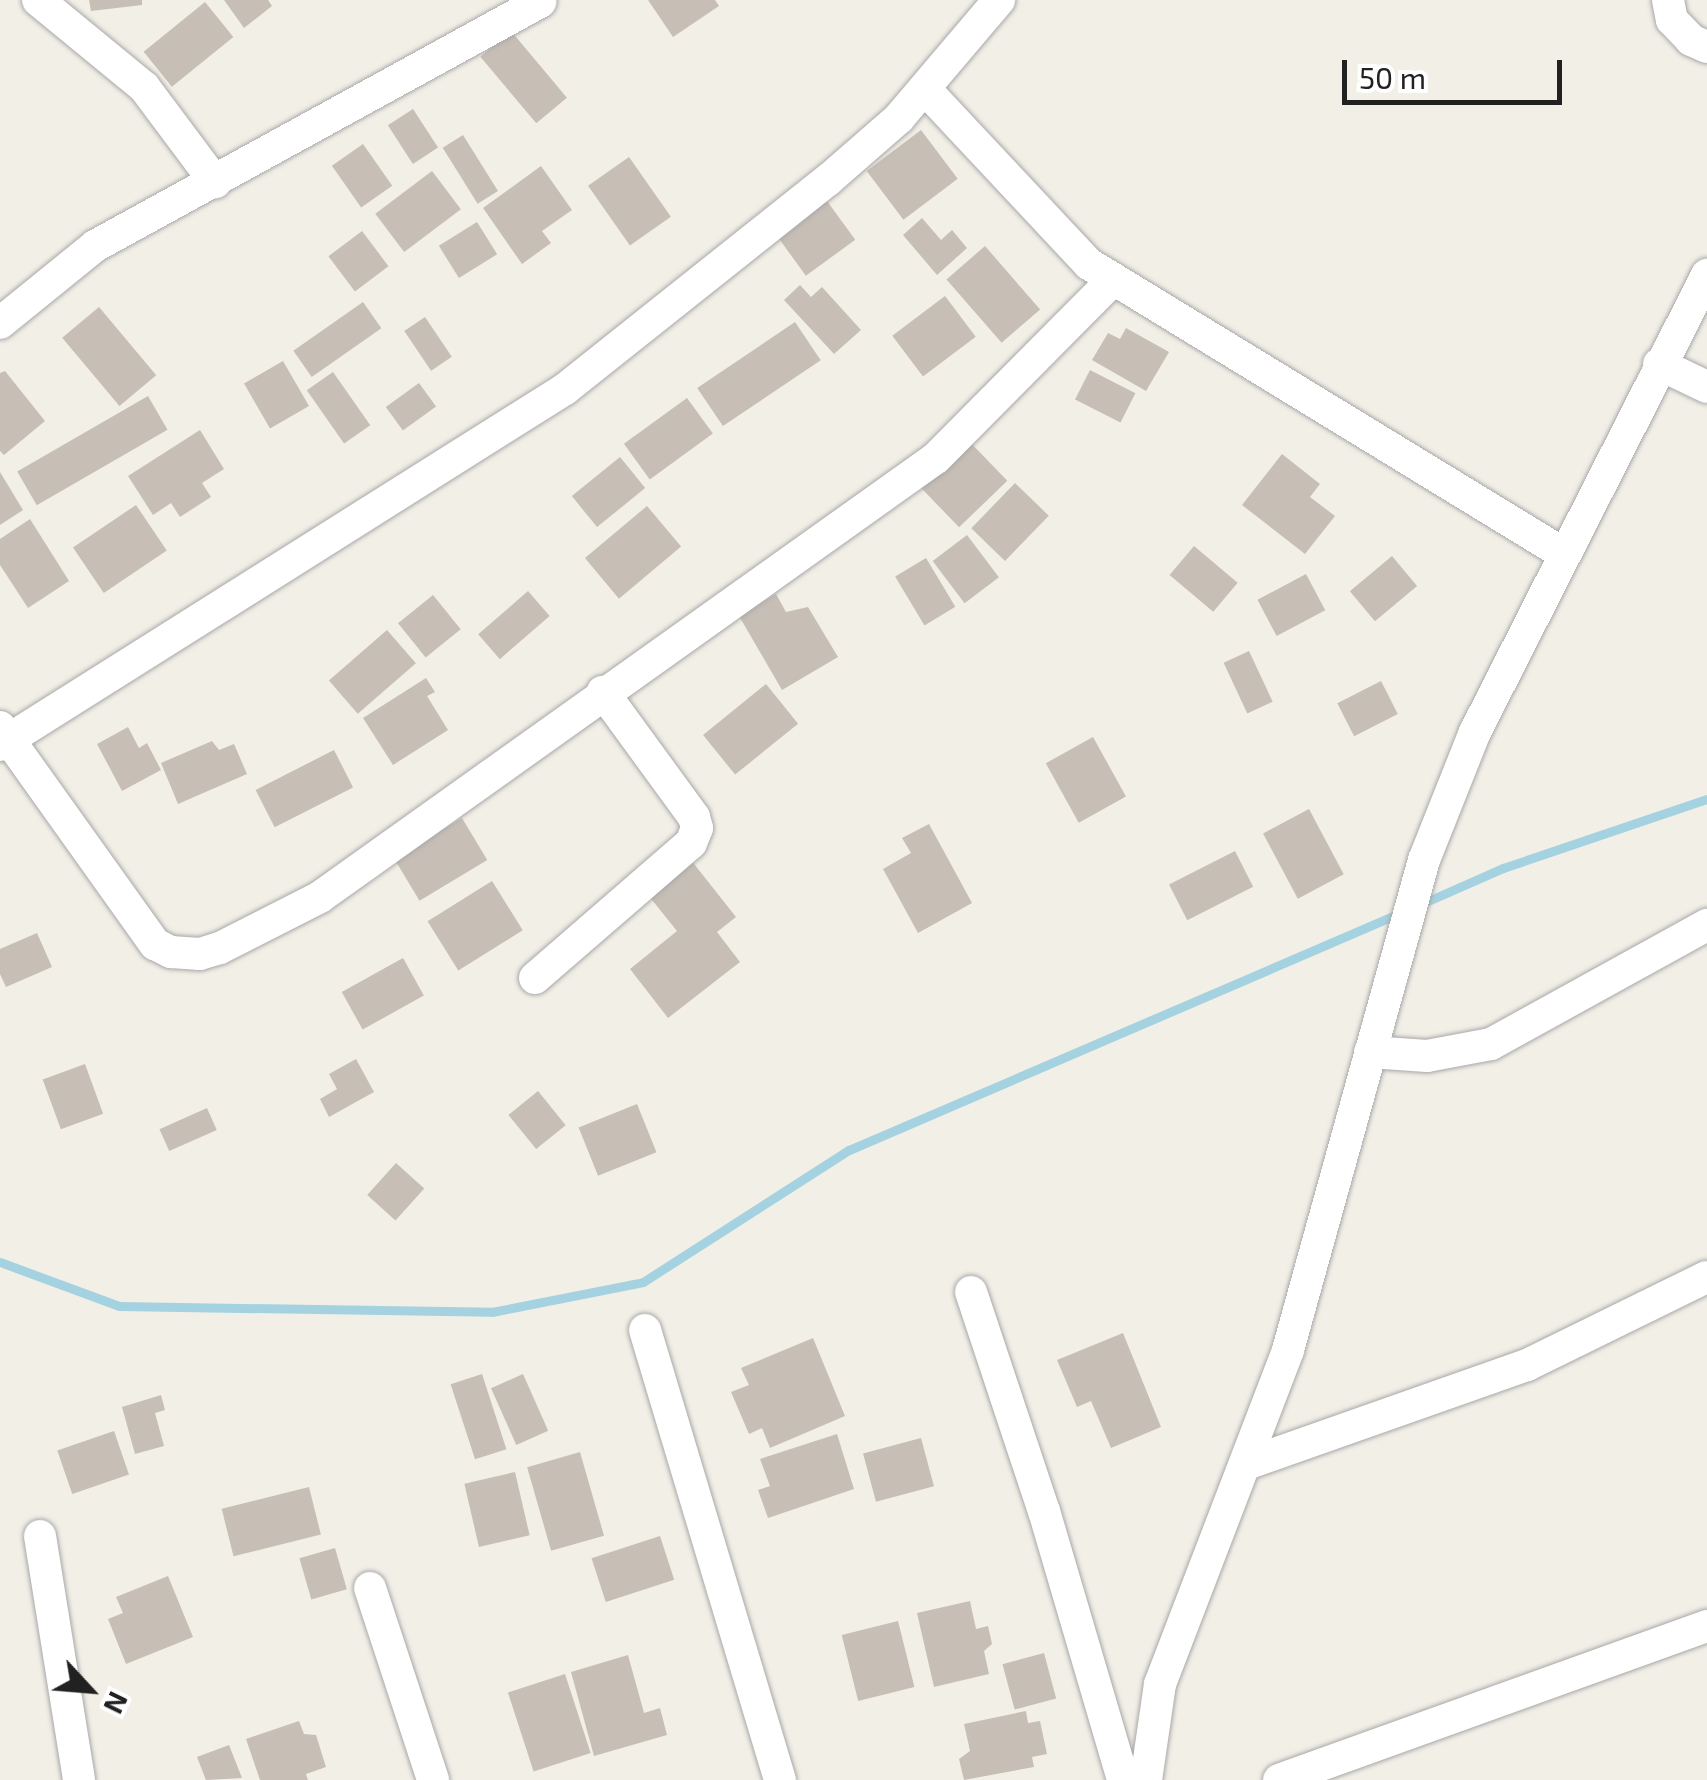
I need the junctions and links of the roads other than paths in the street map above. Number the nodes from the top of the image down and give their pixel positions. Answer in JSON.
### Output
{"nodes":[{"id":1,"x":38,"y":0,"type":"edge"},
{"id":2,"x":1000,"y":0,"type":"edge"},
{"id":3,"x":1668,"y":0,"type":"edge"},
{"id":4,"x":540,"y":2,"type":"edge"},
{"id":5,"x":1707,"y":46,"type":"edge"},
{"id":6,"x":925,"y":89,"type":"junction"},
{"id":7,"x":215,"y":182,"type":"junction"},
{"id":8,"x":1707,"y":276,"type":"edge"},
{"id":9,"x":1114,"y":280,"type":"junction"},
{"id":10,"x":0,"y":323,"type":"edge"},
{"id":11,"x":1659,"y":364,"type":"junction"},
{"id":12,"x":1707,"y":387,"type":"edge"},
{"id":13,"x":1564,"y":554,"type":"junction"},
{"id":14,"x":603,"y":692,"type":"junction"},
{"id":15,"x":4,"y":738,"type":"edge"},
{"id":16,"x":1707,"y":925,"type":"edge"},
{"id":17,"x":535,"y":978,"type":"dead end"},
{"id":18,"x":1370,"y":1052,"type":"junction"},
{"id":19,"x":1707,"y":1277,"type":"edge"},
{"id":20,"x":971,"y":1292,"type":"dead end"},
{"id":21,"x":645,"y":1330,"type":"dead end"},
{"id":22,"x":1246,"y":1464,"type":"junction"},
{"id":23,"x":40,"y":1536,"type":"dead end"},
{"id":24,"x":370,"y":1588,"type":"dead end"},
{"id":25,"x":1707,"y":1626,"type":"edge"},
{"id":26,"x":79,"y":1780,"type":"edge"},
{"id":27,"x":434,"y":1780,"type":"edge"},
{"id":28,"x":780,"y":1780,"type":"edge"},
{"id":29,"x":1123,"y":1780,"type":"edge"},
{"id":30,"x":1146,"y":1780,"type":"edge"},
{"id":31,"x":1279,"y":1780,"type":"edge"}],
"edges":[{"from":1,"to":7,"type":"street"},
{"from":2,"to":6,"type":"street"},
{"from":3,"to":5,"type":"street"},
{"from":4,"to":7,"type":"street"},
{"from":6,"to":9,"type":"street"},
{"from":6,"to":15,"type":"street"},
{"from":7,"to":10,"type":"street"},
{"from":8,"to":11,"type":"street"},
{"from":9,"to":13,"type":"street"},
{"from":9,"to":14,"type":"street"},
{"from":11,"to":12,"type":"street"},
{"from":11,"to":13,"type":"street"},
{"from":13,"to":18,"type":"street"},
{"from":14,"to":15,"type":"street"},
{"from":14,"to":17,"type":"street"},
{"from":16,"to":18,"type":"street"},
{"from":18,"to":22,"type":"street"},
{"from":19,"to":22,"type":"street"},
{"from":20,"to":29,"type":"street"},
{"from":21,"to":28,"type":"street"},
{"from":22,"to":30,"type":"street"},
{"from":23,"to":26,"type":"street"},
{"from":24,"to":27,"type":"street"},
{"from":25,"to":31,"type":"street"}]}
